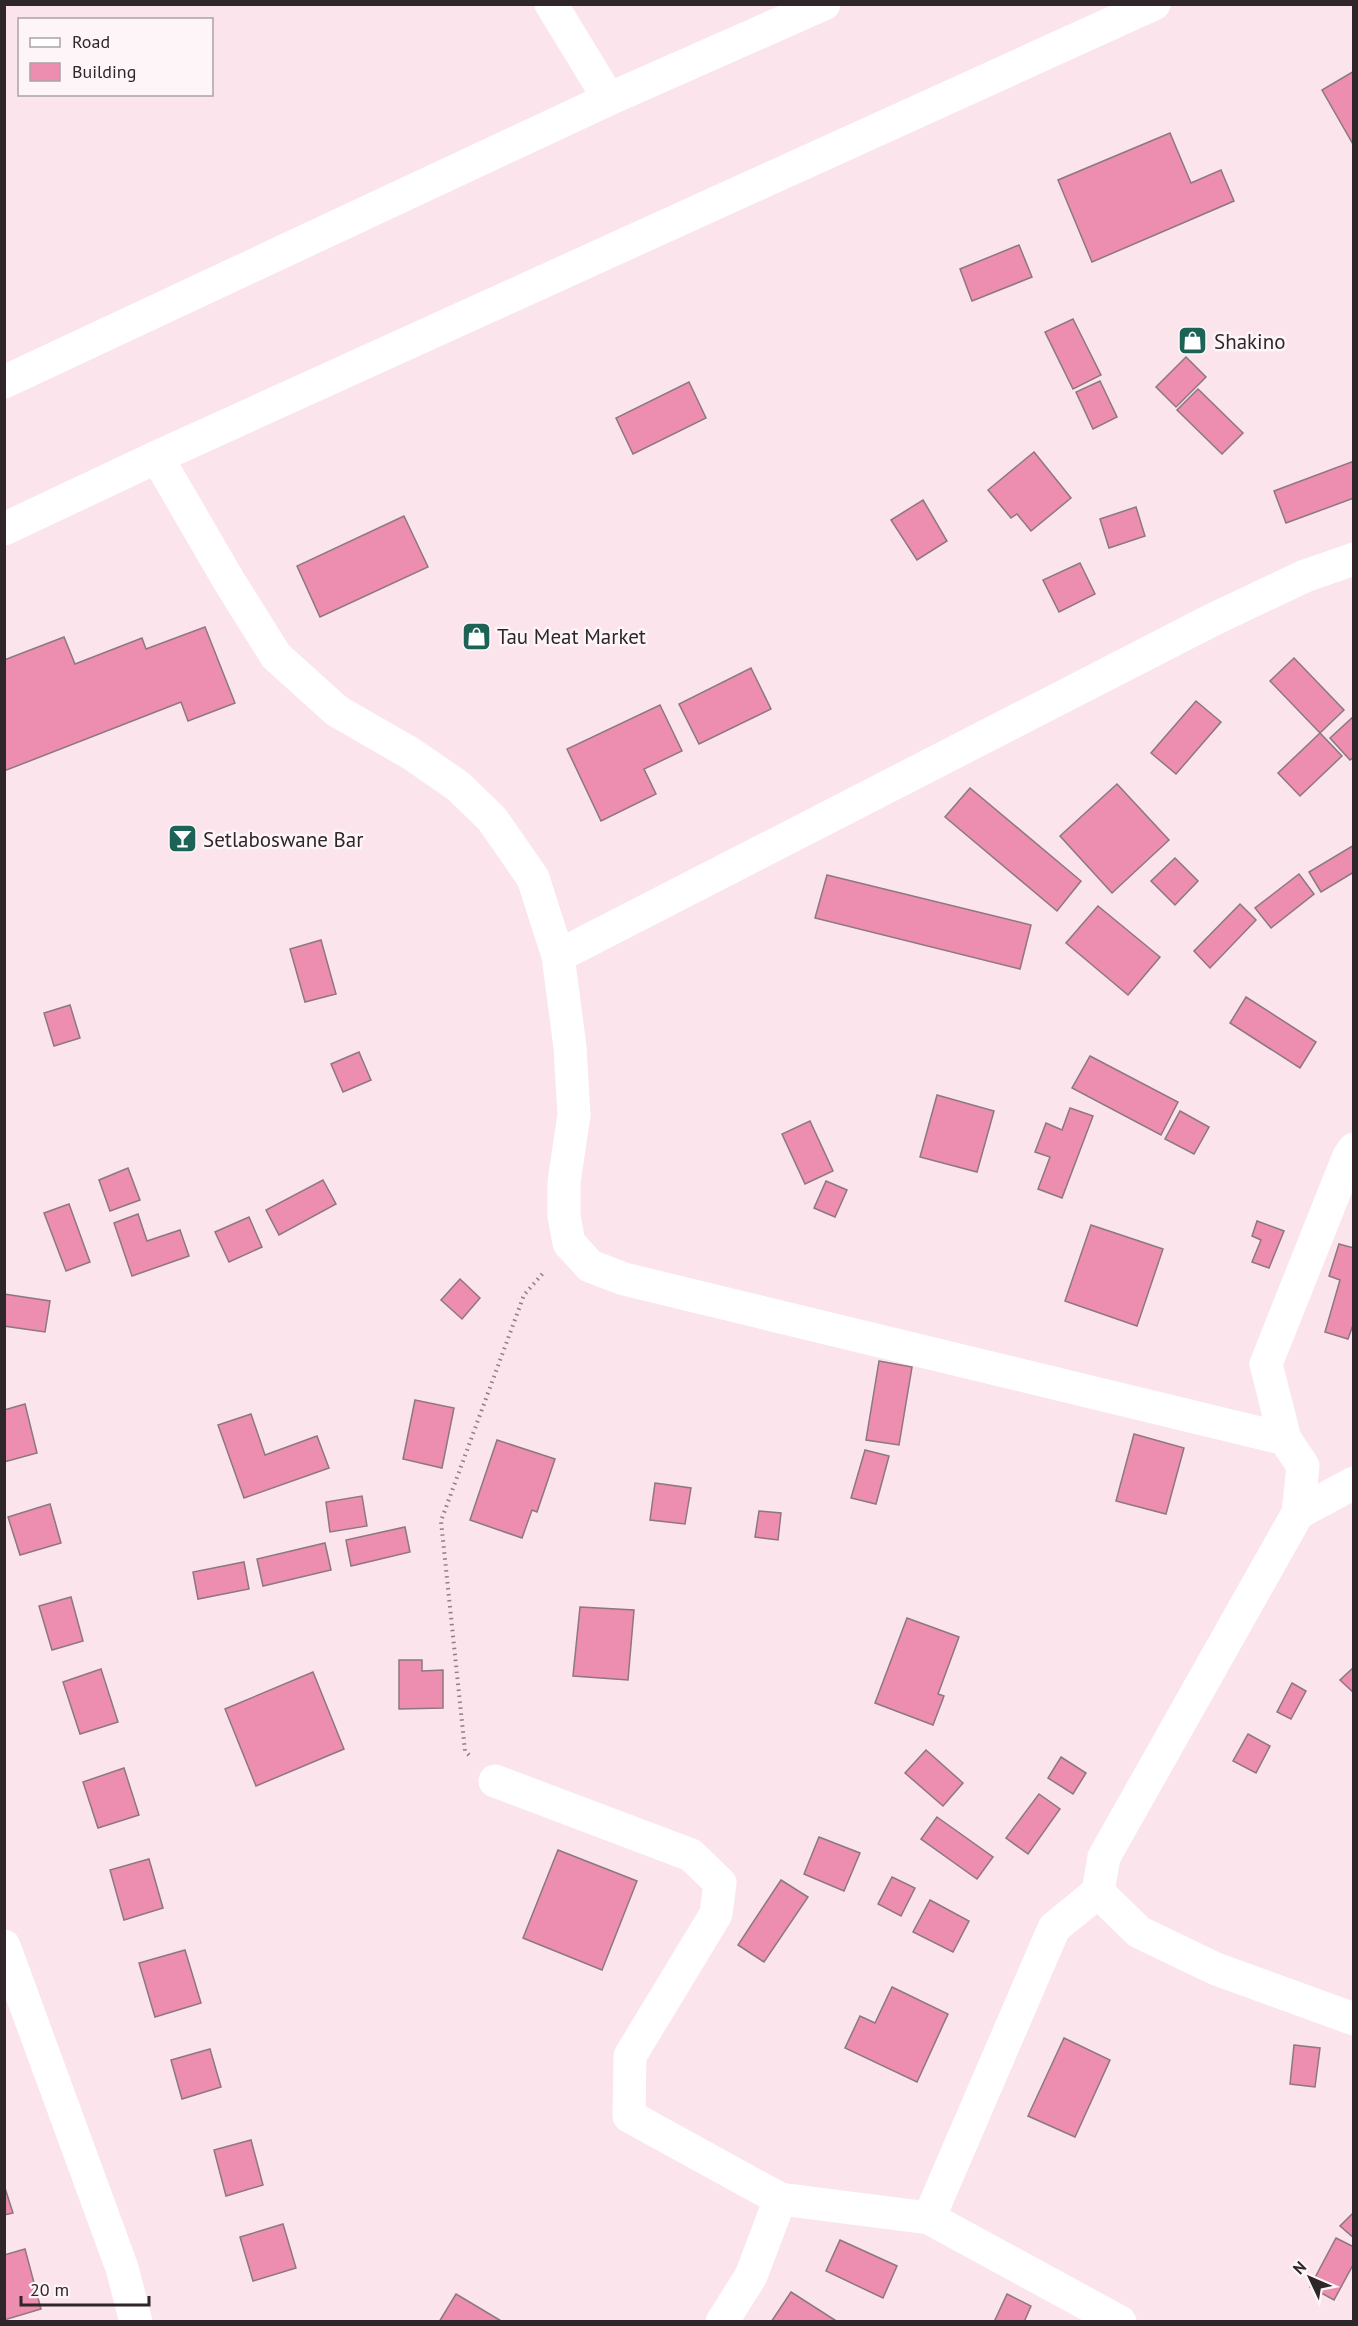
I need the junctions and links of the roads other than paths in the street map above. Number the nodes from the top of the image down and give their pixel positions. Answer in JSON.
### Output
{"nodes":[{"id":1,"x":551,"y":4,"type":"edge"},
{"id":2,"x":824,"y":4,"type":"edge"},
{"id":3,"x":1154,"y":4,"type":"edge"},
{"id":4,"x":609,"y":99,"type":"junction"},
{"id":5,"x":4,"y":382,"type":"edge"},
{"id":6,"x":157,"y":456,"type":"junction"},
{"id":7,"x":4,"y":529,"type":"edge"},
{"id":8,"x":1353,"y":559,"type":"edge"},
{"id":9,"x":558,"y":956,"type":"junction"},
{"id":10,"x":1353,"y":1149,"type":"edge"},
{"id":11,"x":1285,"y":1439,"type":"junction"},
{"id":12,"x":1353,"y":1483,"type":"edge"},
{"id":13,"x":1298,"y":1513,"type":"junction"},
{"id":14,"x":495,"y":1781,"type":"road end"},
{"id":15,"x":1098,"y":1892,"type":"junction"},
{"id":16,"x":4,"y":1946,"type":"edge"},
{"id":17,"x":1353,"y":2019,"type":"edge"},
{"id":18,"x":780,"y":2199,"type":"junction"},
{"id":19,"x":929,"y":2218,"type":"junction"},
{"id":20,"x":136,"y":2322,"type":"edge"},
{"id":21,"x":722,"y":2322,"type":"edge"},
{"id":22,"x":1120,"y":2322,"type":"edge"}],
"edges":[{"from":1,"to":4,"type":"street"},
{"from":2,"to":4,"type":"street"},
{"from":3,"to":6,"type":"street"},
{"from":4,"to":5,"type":"street"},
{"from":6,"to":7,"type":"street"},
{"from":6,"to":9,"type":"street"},
{"from":8,"to":9,"type":"street"},
{"from":9,"to":11,"type":"street"},
{"from":10,"to":11,"type":"street"},
{"from":11,"to":13,"type":"street"},
{"from":12,"to":13,"type":"street"},
{"from":13,"to":15,"type":"street"},
{"from":14,"to":18,"type":"street"},
{"from":15,"to":17,"type":"street"},
{"from":15,"to":19,"type":"street"},
{"from":16,"to":20,"type":"street"},
{"from":18,"to":19,"type":"street"},
{"from":18,"to":21,"type":"street"},
{"from":19,"to":22,"type":"street"}]}
